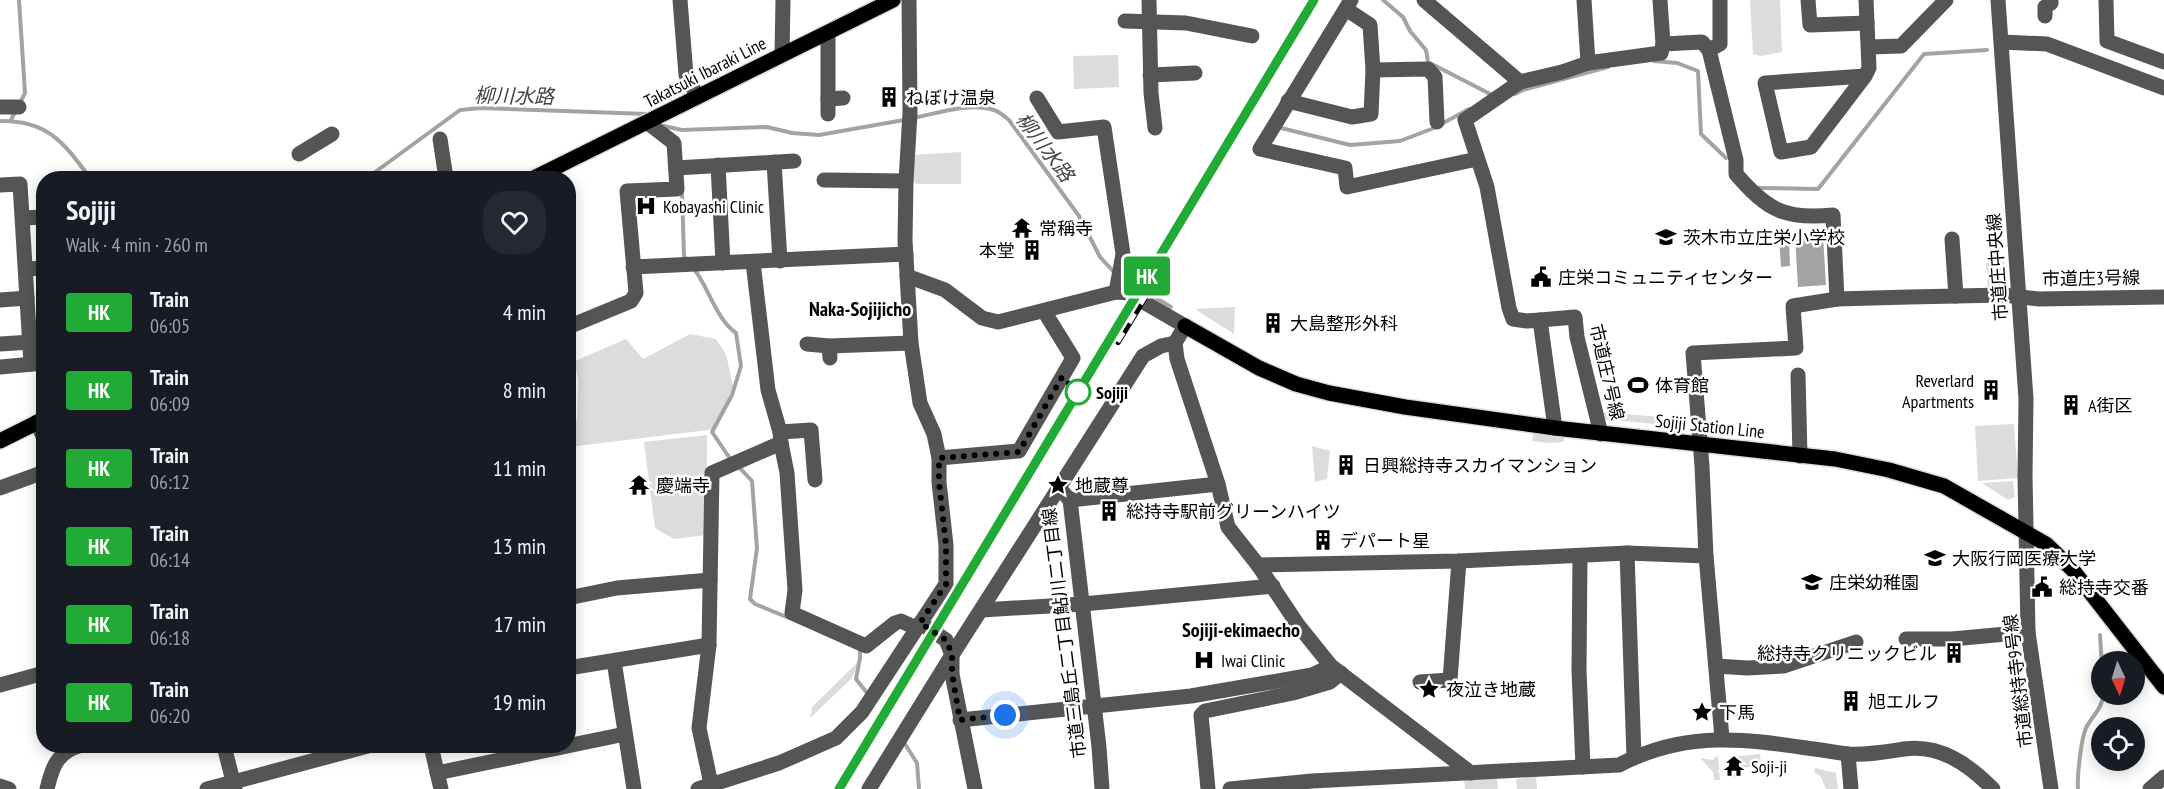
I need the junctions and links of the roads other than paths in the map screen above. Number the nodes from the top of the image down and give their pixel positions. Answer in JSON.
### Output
{"nodes":[{"id":1,"x":680,"y":0,"type":"edge"},
{"id":2,"x":783,"y":0,"type":"edge"},
{"id":3,"x":893,"y":0,"type":"edge"},
{"id":4,"x":909,"y":0,"type":"edge"},
{"id":5,"x":1149,"y":0,"type":"edge"},
{"id":6,"x":1424,"y":0,"type":"edge"},
{"id":7,"x":1584,"y":0,"type":"edge"},
{"id":8,"x":1660,"y":0,"type":"edge"},
{"id":9,"x":1720,"y":0,"type":"edge"},
{"id":10,"x":1808,"y":0,"type":"edge"},
{"id":11,"x":1866,"y":0,"type":"edge"},
{"id":12,"x":1946,"y":0,"type":"edge"},
{"id":13,"x":1998,"y":0,"type":"edge"},
{"id":14,"x":2050,"y":0,"type":"edge"},
{"id":15,"x":2106,"y":0,"type":"edge"},
{"id":16,"x":1349,"y":4,"type":"edge"},
{"id":17,"x":2045,"y":16,"type":"dead end"},
{"id":18,"x":1125,"y":21,"type":"dead end"},
{"id":19,"x":1149,"y":22,"type":"junction"},
{"id":20,"x":1867,"y":23,"type":"junction"},
{"id":21,"x":828,"y":33,"type":"junction"},
{"id":22,"x":1252,"y":36,"type":"dead end"},
{"id":23,"x":2002,"y":42,"type":"junction"},
{"id":24,"x":1663,"y":44,"type":"junction"},
{"id":25,"x":1869,"y":47,"type":"junction"},
{"id":26,"x":1709,"y":50,"type":"junction"},
{"id":27,"x":782,"y":54,"type":"junction"},
{"id":28,"x":2164,"y":62,"type":"edge"},
{"id":29,"x":1588,"y":63,"type":"junction"},
{"id":30,"x":1372,"y":70,"type":"junction"},
{"id":31,"x":1195,"y":73,"type":"dead end"},
{"id":32,"x":1150,"y":75,"type":"junction"},
{"id":33,"x":1865,"y":76,"type":"junction"},
{"id":34,"x":1520,"y":82,"type":"junction"},
{"id":35,"x":2164,"y":88,"type":"edge"},
{"id":36,"x":698,"y":96,"type":"junction"},
{"id":37,"x":1037,"y":98,"type":"dead end"},
{"id":38,"x":1288,"y":101,"type":"junction"},
{"id":39,"x":0,"y":107,"type":"edge"},
{"id":40,"x":20,"y":107,"type":"dead end"},
{"id":41,"x":828,"y":114,"type":"dead end"},
{"id":42,"x":1437,"y":122,"type":"dead end"},
{"id":43,"x":648,"y":123,"type":"junction"},
{"id":44,"x":1155,"y":128,"type":"dead end"},
{"id":45,"x":334,"y":137,"type":"dead end"},
{"id":46,"x":440,"y":139,"type":"dead end"},
{"id":47,"x":300,"y":154,"type":"dead end"},
{"id":48,"x":1477,"y":159,"type":"junction"},
{"id":49,"x":794,"y":161,"type":"dead end"},
{"id":50,"x":774,"y":162,"type":"junction"},
{"id":51,"x":718,"y":165,"type":"junction"},
{"id":52,"x":676,"y":168,"type":"junction"},
{"id":53,"x":445,"y":171,"type":"edge"},
{"id":54,"x":549,"y":171,"type":"edge"},
{"id":55,"x":824,"y":180,"type":"dead end"},
{"id":56,"x":906,"y":181,"type":"junction"},
{"id":57,"x":0,"y":185,"type":"edge"},
{"id":58,"x":36,"y":217,"type":"edge"},
{"id":59,"x":23,"y":218,"type":"junction"},
{"id":60,"x":1952,"y":239,"type":"dead end"},
{"id":61,"x":906,"y":254,"type":"junction"},
{"id":62,"x":780,"y":261,"type":"junction"},
{"id":63,"x":753,"y":262,"type":"junction"},
{"id":64,"x":723,"y":263,"type":"junction"},
{"id":65,"x":633,"y":267,"type":"junction"},
{"id":66,"x":36,"y":268,"type":"edge"},
{"id":67,"x":26,"y":269,"type":"junction"},
{"id":68,"x":907,"y":276,"type":"junction"},
{"id":69,"x":1116,"y":292,"type":"junction"},
{"id":70,"x":1956,"y":297,"type":"junction"},
{"id":71,"x":2018,"y":297,"type":"junction"},
{"id":72,"x":2164,"y":297,"type":"edge"},
{"id":73,"x":27,"y":298,"type":"junction"},
{"id":74,"x":1837,"y":299,"type":"junction"},
{"id":75,"x":0,"y":300,"type":"edge"},
{"id":76,"x":1044,"y":311,"type":"junction"},
{"id":77,"x":1540,"y":320,"type":"junction"},
{"id":78,"x":576,"y":324,"type":"edge"},
{"id":79,"x":1185,"y":326,"type":"junction"},
{"id":80,"x":30,"y":342,"type":"junction"},
{"id":81,"x":911,"y":343,"type":"junction"},
{"id":82,"x":1175,"y":343,"type":"junction"},
{"id":83,"x":0,"y":344,"type":"edge"},
{"id":84,"x":807,"y":344,"type":"dead end"},
{"id":85,"x":36,"y":361,"type":"edge"},
{"id":86,"x":36,"y":364,"type":"edge"},
{"id":87,"x":0,"y":367,"type":"edge"},
{"id":88,"x":1798,"y":375,"type":"dead end"},
{"id":89,"x":36,"y":423,"type":"edge"},
{"id":90,"x":1556,"y":428,"type":"junction"},
{"id":91,"x":1601,"y":434,"type":"junction"},
{"id":92,"x":780,"y":438,"type":"junction"},
{"id":93,"x":0,"y":441,"type":"edge"},
{"id":94,"x":1700,"y":445,"type":"junction"},
{"id":95,"x":1800,"y":456,"type":"junction"},
{"id":96,"x":939,"y":458,"type":"junction"},
{"id":97,"x":36,"y":475,"type":"edge"},
{"id":98,"x":815,"y":480,"type":"dead end"},
{"id":99,"x":1218,"y":484,"type":"junction"},
{"id":100,"x":0,"y":488,"type":"edge"},
{"id":101,"x":1064,"y":494,"type":"junction"},
{"id":102,"x":2027,"y":533,"type":"junction"},
{"id":103,"x":1627,"y":552,"type":"junction"},
{"id":104,"x":1580,"y":556,"type":"junction"},
{"id":105,"x":1707,"y":556,"type":"junction"},
{"id":106,"x":1459,"y":561,"type":"junction"},
{"id":107,"x":1258,"y":565,"type":"junction"},
{"id":108,"x":710,"y":580,"type":"junction"},
{"id":109,"x":1273,"y":586,"type":"junction"},
{"id":110,"x":576,"y":596,"type":"edge"},
{"id":111,"x":1083,"y":604,"type":"junction"},
{"id":112,"x":982,"y":610,"type":"junction"},
{"id":113,"x":918,"y":625,"type":"junction"},
{"id":114,"x":2028,"y":632,"type":"junction"},
{"id":115,"x":1906,"y":639,"type":"dead end"},
{"id":116,"x":1856,"y":642,"type":"dead end"},
{"id":117,"x":709,"y":645,"type":"junction"},
{"id":118,"x":952,"y":654,"type":"junction"},
{"id":119,"x":614,"y":661,"type":"junction"},
{"id":120,"x":1716,"y":666,"type":"junction"},
{"id":121,"x":576,"y":667,"type":"edge"},
{"id":122,"x":1336,"y":669,"type":"junction"},
{"id":123,"x":36,"y":676,"type":"edge"},
{"id":124,"x":1420,"y":682,"type":"dead end"},
{"id":125,"x":0,"y":685,"type":"edge"},
{"id":126,"x":2164,"y":687,"type":"edge"},
{"id":127,"x":1093,"y":705,"type":"junction"},
{"id":128,"x":960,"y":720,"type":"junction"},
{"id":129,"x":625,"y":734,"type":"junction"},
{"id":130,"x":1722,"y":738,"type":"junction"},
{"id":131,"x":576,"y":744,"type":"edge"},
{"id":132,"x":63,"y":753,"type":"edge"},
{"id":133,"x":226,"y":753,"type":"edge"},
{"id":134,"x":344,"y":753,"type":"edge"},
{"id":135,"x":433,"y":753,"type":"edge"},
{"id":136,"x":533,"y":753,"type":"edge"},
{"id":137,"x":1848,"y":754,"type":"junction"},
{"id":138,"x":1634,"y":757,"type":"junction"},
{"id":139,"x":1583,"y":768,"type":"junction"},
{"id":140,"x":437,"y":773,"type":"junction"},
{"id":141,"x":1471,"y":773,"type":"junction"},
{"id":142,"x":2164,"y":777,"type":"edge"},
{"id":143,"x":234,"y":785,"type":"edge"},
{"id":144,"x":0,"y":786,"type":"edge"},
{"id":145,"x":704,"y":787,"type":"edge"},
{"id":146,"x":9,"y":789,"type":"edge"},
{"id":147,"x":47,"y":789,"type":"edge"},
{"id":148,"x":207,"y":789,"type":"edge"},
{"id":149,"x":441,"y":789,"type":"edge"},
{"id":150,"x":634,"y":789,"type":"edge"},
{"id":151,"x":869,"y":789,"type":"edge"},
{"id":152,"x":975,"y":789,"type":"edge"},
{"id":153,"x":1102,"y":789,"type":"edge"},
{"id":154,"x":1208,"y":789,"type":"edge"},
{"id":155,"x":1230,"y":789,"type":"edge"},
{"id":156,"x":1851,"y":789,"type":"edge"},
{"id":157,"x":1993,"y":789,"type":"edge"},
{"id":158,"x":2051,"y":789,"type":"edge"},
{"id":159,"x":2150,"y":789,"type":"edge"}],
"edges":[{"from":1,"to":36,"type":"street"},
{"from":2,"to":27,"type":"street"},
{"from":3,"to":21,"type":"main road","name":"Takatsuki Ibaraki Line"},
{"from":4,"to":56,"type":"street"},
{"from":5,"to":19,"type":"street"},
{"from":6,"to":34,"type":"street"},
{"from":7,"to":29,"type":"street"},
{"from":8,"to":24,"type":"street"},
{"from":9,"to":26,"type":"street"},
{"from":10,"to":20,"type":"street"},
{"from":11,"to":20,"type":"street"},
{"from":12,"to":25,"type":"street"},
{"from":13,"to":23,"type":"street","name":"市道庄中央線"},
{"from":14,"to":17,"type":"street"},
{"from":15,"to":28,"type":"street"},
{"from":16,"to":30,"type":"street"},
{"from":16,"to":38,"type":"street"},
{"from":18,"to":19,"type":"street"},
{"from":19,"to":22,"type":"street"},
{"from":19,"to":32,"type":"street"},
{"from":20,"to":25,"type":"street"},
{"from":21,"to":27,"type":"main road","name":"Takatsuki Ibaraki Line"},
{"from":21,"to":41,"type":"street"},
{"from":23,"to":35,"type":"street"},
{"from":23,"to":71,"type":"street","name":"市道庄中央線"},
{"from":24,"to":26,"type":"street"},
{"from":24,"to":29,"type":"street"},
{"from":25,"to":33,"type":"street"},
{"from":26,"to":74,"type":"street"},
{"from":27,"to":36,"type":"main road","name":"Takatsuki Ibaraki Line"},
{"from":29,"to":34,"type":"street"},
{"from":30,"to":38,"type":"street"},
{"from":30,"to":42,"type":"street"},
{"from":31,"to":32,"type":"street"},
{"from":32,"to":44,"type":"street"},
{"from":33,"to":33,"type":"street"},
{"from":34,"to":48,"type":"street"},
{"from":36,"to":43,"type":"main road","name":"Takatsuki Ibaraki Line"},
{"from":37,"to":69,"type":"street"},
{"from":38,"to":48,"type":"street"},
{"from":39,"to":40,"type":"street"},
{"from":43,"to":52,"type":"street"},
{"from":43,"to":54,"type":"main road","name":"Takatsuki Ibaraki Line"},
{"from":45,"to":47,"type":"street"},
{"from":46,"to":53,"type":"street"},
{"from":48,"to":77,"type":"street"},
{"from":49,"to":50,"type":"street"},
{"from":50,"to":51,"type":"street"},
{"from":50,"to":62,"type":"street"},
{"from":51,"to":52,"type":"street"},
{"from":51,"to":64,"type":"street"},
{"from":52,"to":65,"type":"street"},
{"from":55,"to":56,"type":"street"},
{"from":56,"to":61,"type":"street"},
{"from":57,"to":59,"type":"street"},
{"from":58,"to":59,"type":"street"},
{"from":59,"to":67,"type":"street"},
{"from":60,"to":70,"type":"street"},
{"from":61,"to":62,"type":"street"},
{"from":61,"to":68,"type":"street"},
{"from":62,"to":63,"type":"street"},
{"from":63,"to":64,"type":"street"},
{"from":63,"to":92,"type":"street"},
{"from":64,"to":65,"type":"street"},
{"from":65,"to":78,"type":"street"},
{"from":66,"to":67,"type":"street"},
{"from":67,"to":73,"type":"street"},
{"from":68,"to":76,"type":"street"},
{"from":68,"to":81,"type":"street"},
{"from":69,"to":76,"type":"street"},
{"from":69,"to":79,"type":"street"},
{"from":70,"to":71,"type":"street","name":"市道庄3号線"},
{"from":70,"to":74,"type":"street","name":"市道庄3号線"},
{"from":71,"to":72,"type":"street","name":"市道庄3号線"},
{"from":71,"to":102,"type":"street","name":"市道庄中央線"},
{"from":73,"to":75,"type":"street"},
{"from":73,"to":80,"type":"street"},
{"from":74,"to":94,"type":"street","name":"市道庄3号線"},
{"from":76,"to":96,"type":"street"},
{"from":77,"to":90,"type":"street"},
{"from":77,"to":91,"type":"street","name":"市道庄7号線"},
{"from":79,"to":82,"type":"street"},
{"from":79,"to":90,"type":"main road","name":"Sojiji Station Line"},
{"from":80,"to":83,"type":"street"},
{"from":80,"to":85,"type":"street"},
{"from":81,"to":84,"type":"street"},
{"from":81,"to":96,"type":"street"},
{"from":82,"to":99,"type":"street"},
{"from":82,"to":101,"type":"street","name":"市道三島丘二丁目鮎川二丁目線"},
{"from":86,"to":87,"type":"street"},
{"from":88,"to":95,"type":"street"},
{"from":89,"to":93,"type":"main road"},
{"from":90,"to":91,"type":"main road","name":"Sojiji Station Line"},
{"from":91,"to":94,"type":"main road","name":"Sojiji Station Line"},
{"from":92,"to":98,"type":"street"},
{"from":92,"to":108,"type":"street"},
{"from":92,"to":113,"type":"street"},
{"from":94,"to":95,"type":"main road","name":"Sojiji Station Line"},
{"from":94,"to":105,"type":"street"},
{"from":95,"to":102,"type":"main road","name":"Sojiji Station Line"},
{"from":96,"to":113,"type":"street"},
{"from":97,"to":100,"type":"street"},
{"from":99,"to":101,"type":"street"},
{"from":99,"to":107,"type":"street"},
{"from":101,"to":111,"type":"street","name":"市道三島丘二丁目鮎川二丁目線"},
{"from":101,"to":112,"type":"street"},
{"from":102,"to":114,"type":"street","name":"市道総持寺9号線"},
{"from":102,"to":126,"type":"main road","name":"Sojiji Station Line"},
{"from":103,"to":104,"type":"street"},
{"from":103,"to":105,"type":"street"},
{"from":103,"to":138,"type":"street"},
{"from":104,"to":106,"type":"street"},
{"from":104,"to":139,"type":"street"},
{"from":105,"to":120,"type":"street"},
{"from":106,"to":107,"type":"street"},
{"from":106,"to":124,"type":"street"},
{"from":107,"to":109,"type":"street"},
{"from":108,"to":110,"type":"street"},
{"from":108,"to":117,"type":"street"},
{"from":109,"to":111,"type":"street"},
{"from":109,"to":122,"type":"street"},
{"from":111,"to":112,"type":"street"},
{"from":111,"to":127,"type":"street","name":"市道三島丘二丁目鮎川二丁目線"},
{"from":112,"to":118,"type":"street"},
{"from":113,"to":118,"type":"street"},
{"from":113,"to":145,"type":"street"},
{"from":114,"to":115,"type":"street"},
{"from":114,"to":158,"type":"street","name":"市道総持寺9号線"},
{"from":116,"to":120,"type":"street"},
{"from":117,"to":119,"type":"street"},
{"from":117,"to":145,"type":"street"},
{"from":118,"to":128,"type":"street"},
{"from":118,"to":151,"type":"street"},
{"from":119,"to":121,"type":"street"},
{"from":119,"to":129,"type":"street"},
{"from":120,"to":130,"type":"street"},
{"from":122,"to":127,"type":"street"},
{"from":122,"to":141,"type":"street"},
{"from":122,"to":154,"type":"street"},
{"from":123,"to":125,"type":"street"},
{"from":127,"to":128,"type":"street"},
{"from":127,"to":153,"type":"street","name":"市道三島丘二丁目鮎川二丁目線"},
{"from":128,"to":152,"type":"street"},
{"from":129,"to":131,"type":"street"},
{"from":129,"to":150,"type":"street"},
{"from":130,"to":137,"type":"street"},
{"from":130,"to":138,"type":"street"},
{"from":132,"to":147,"type":"street"},
{"from":133,"to":143,"type":"street"},
{"from":134,"to":143,"type":"street"},
{"from":135,"to":140,"type":"street"},
{"from":136,"to":140,"type":"street"},
{"from":137,"to":156,"type":"street"},
{"from":137,"to":157,"type":"street"},
{"from":138,"to":139,"type":"street"},
{"from":139,"to":141,"type":"street"},
{"from":140,"to":149,"type":"street"},
{"from":141,"to":155,"type":"street"},
{"from":142,"to":159,"type":"street"},
{"from":143,"to":148,"type":"street"},
{"from":144,"to":146,"type":"street"}]}
